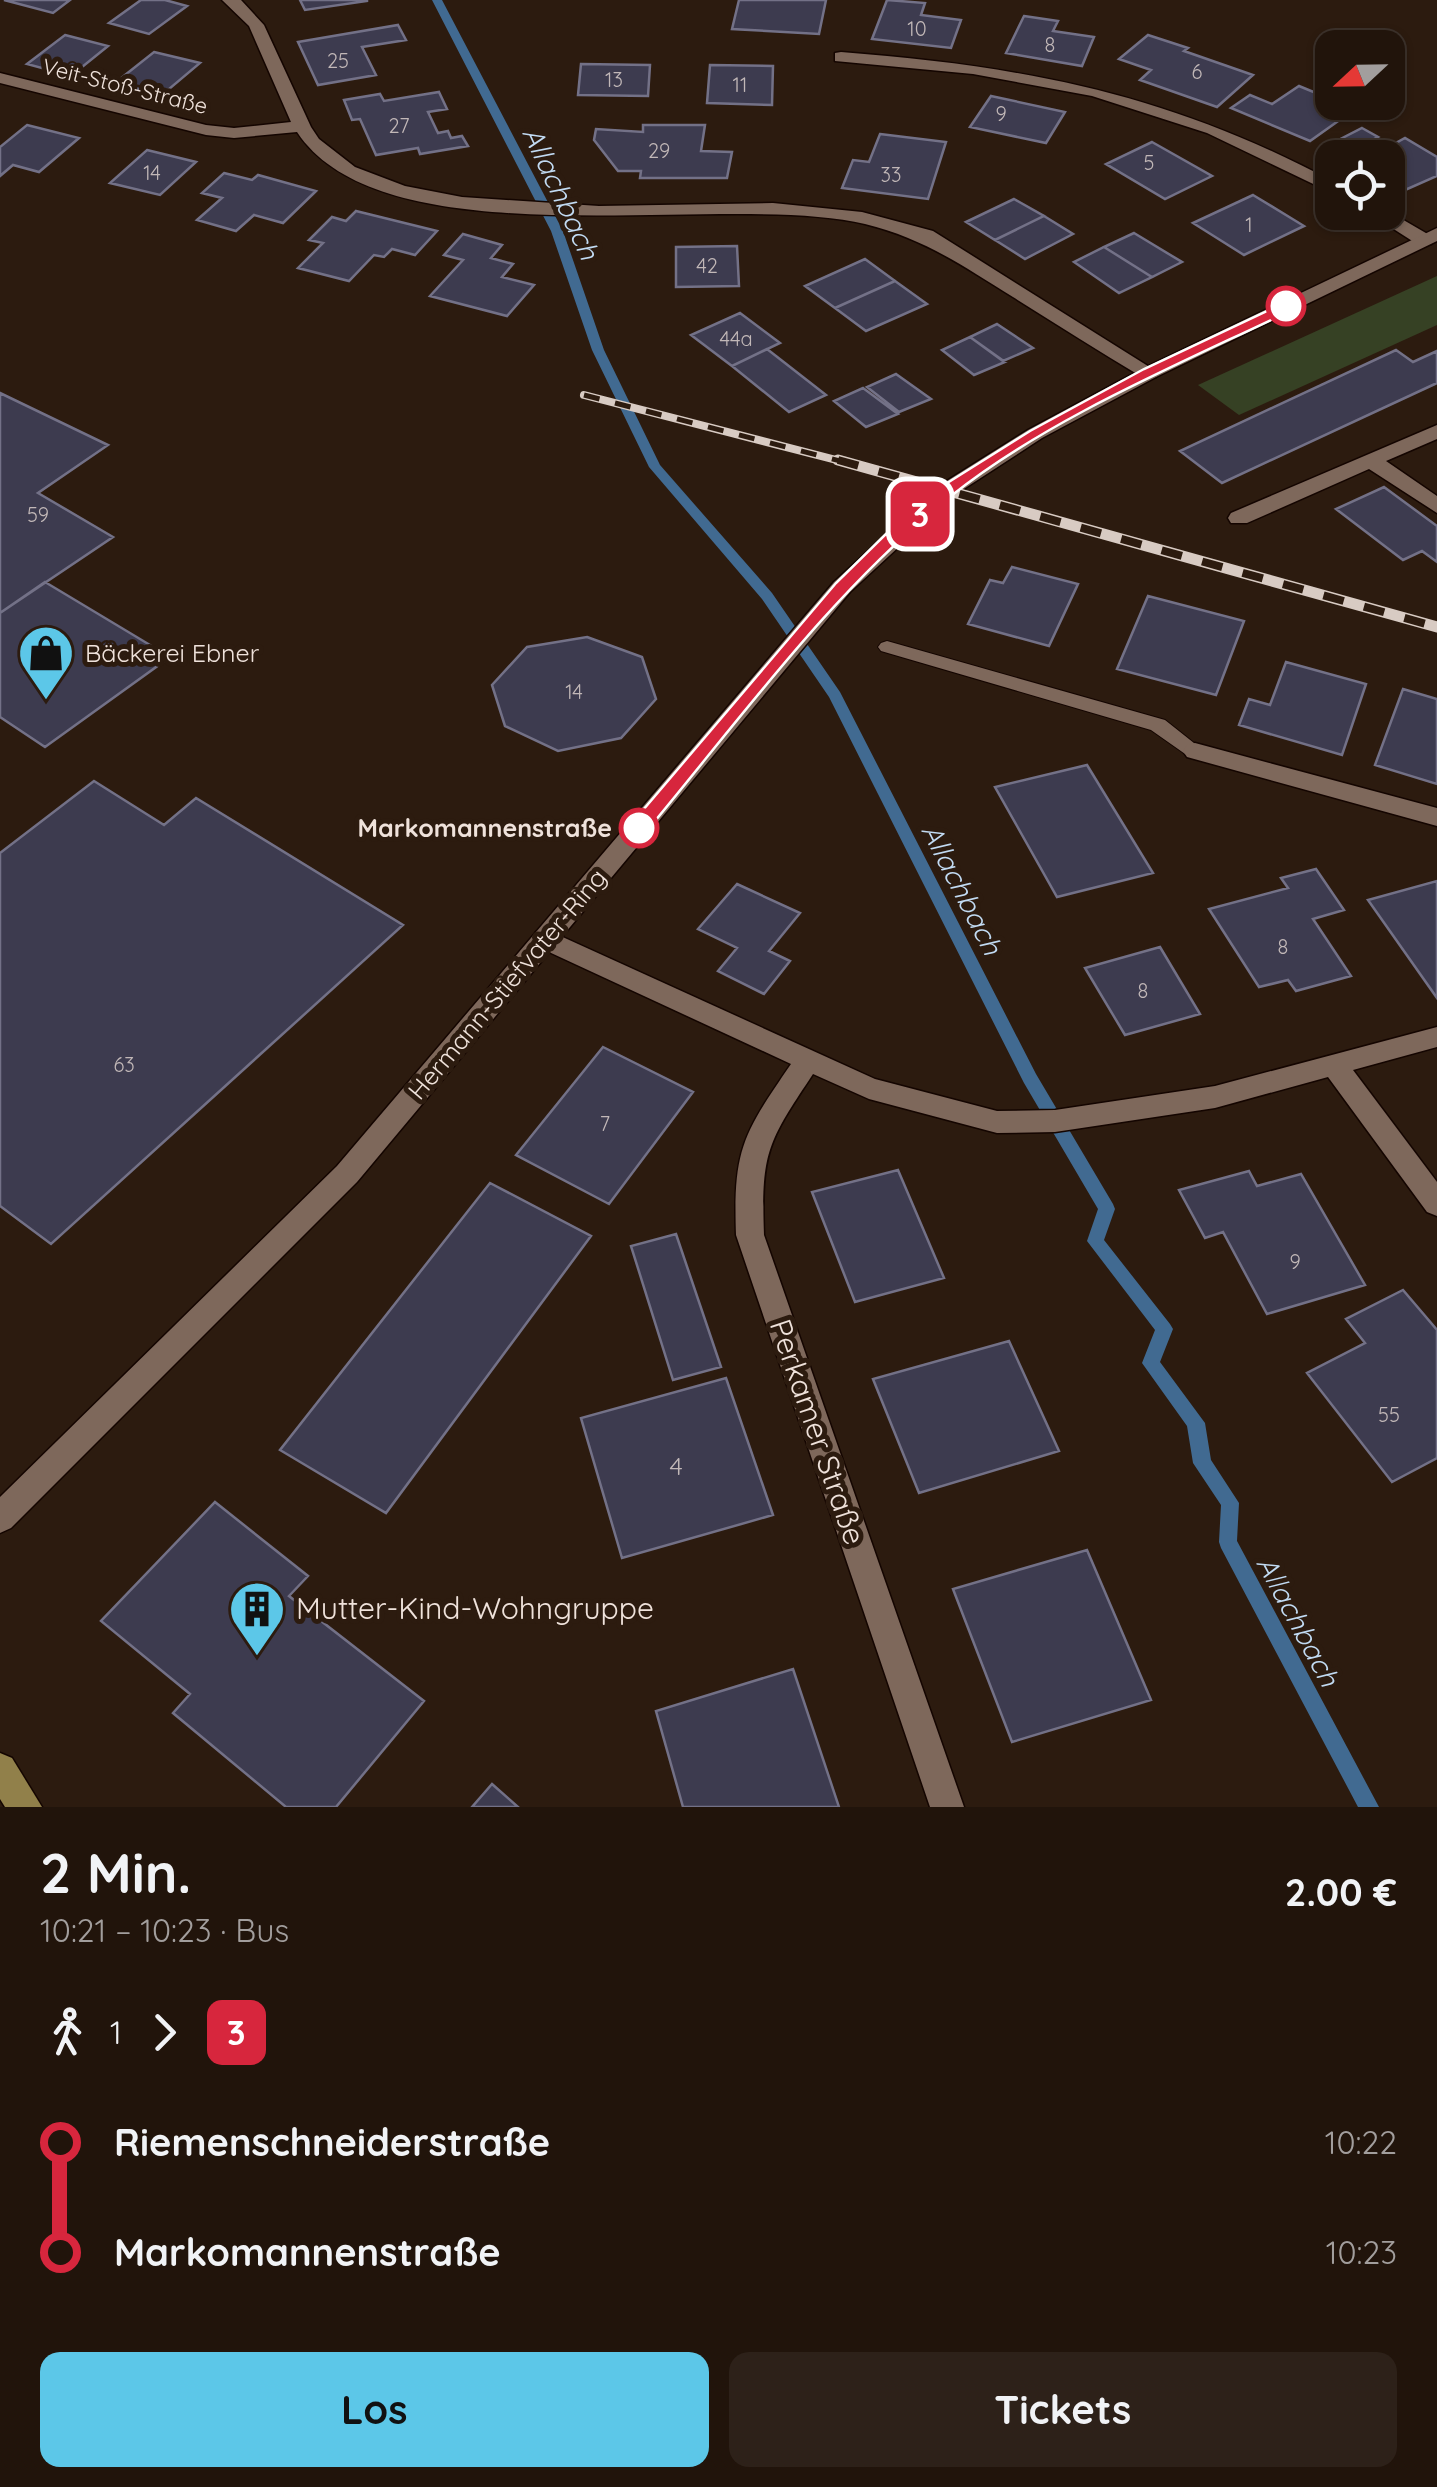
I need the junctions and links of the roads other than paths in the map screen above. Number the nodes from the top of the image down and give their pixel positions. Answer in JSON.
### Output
{"nodes":[{"id":1,"x":230,"y":0,"type":"edge"},
{"id":2,"x":841,"y":57,"type":"dead end"},
{"id":3,"x":0,"y":78,"type":"edge"},
{"id":4,"x":300,"y":126,"type":"junction"},
{"id":5,"x":1315,"y":178,"type":"edge"},
{"id":6,"x":1405,"y":225,"type":"edge"},
{"id":7,"x":1430,"y":237,"type":"edge"},
{"id":8,"x":1149,"y":373,"type":"junction"},
{"id":9,"x":1437,"y":431,"type":"edge"},
{"id":10,"x":1370,"y":460,"type":"junction"},
{"id":11,"x":1437,"y":506,"type":"edge"},
{"id":12,"x":1239,"y":518,"type":"dead end"},
{"id":13,"x":887,"y":647,"type":"dead end"},
{"id":14,"x":1195,"y":751,"type":"joint"},
{"id":15,"x":1437,"y":817,"type":"edge"},
{"id":16,"x":545,"y":939,"type":"junction"},
{"id":17,"x":1437,"y":1037,"type":"edge"},
{"id":18,"x":807,"y":1062,"type":"junction"},
{"id":19,"x":1335,"y":1066,"type":"junction"},
{"id":20,"x":1437,"y":1204,"type":"edge"},
{"id":21,"x":0,"y":1518,"type":"edge"},
{"id":22,"x":0,"y":1770,"type":"edge"},
{"id":23,"x":25,"y":1807,"type":"edge"},
{"id":24,"x":947,"y":1807,"type":"edge"}],
"edges":[{"from":1,"to":4,"type":"street"},
{"from":2,"to":5,"type":"street"},
{"from":3,"to":4,"type":"street","name":"Veit-Stoß-Straße"},
{"from":4,"to":8,"type":"street"},
{"from":6,"to":7,"type":"street"},
{"from":7,"to":8,"type":"street","name":"Hermann-Stiefvater-Ring"},
{"from":8,"to":16,"type":"street","name":"Hermann-Stiefvater-Ring"},
{"from":9,"to":10,"type":"street"},
{"from":10,"to":11,"type":"street"},
{"from":10,"to":12,"type":"street"},
{"from":13,"to":14,"type":"lane"},
{"from":14,"to":15,"type":"street"},
{"from":16,"to":18,"type":"street"},
{"from":16,"to":21,"type":"street","name":"Hermann-Stiefvater-Ring"},
{"from":17,"to":19,"type":"street"},
{"from":18,"to":19,"type":"street"},
{"from":18,"to":24,"type":"street","name":"Perkamer Straße"},
{"from":19,"to":20,"type":"street"},
{"from":22,"to":23,"type":"main road"}]}
